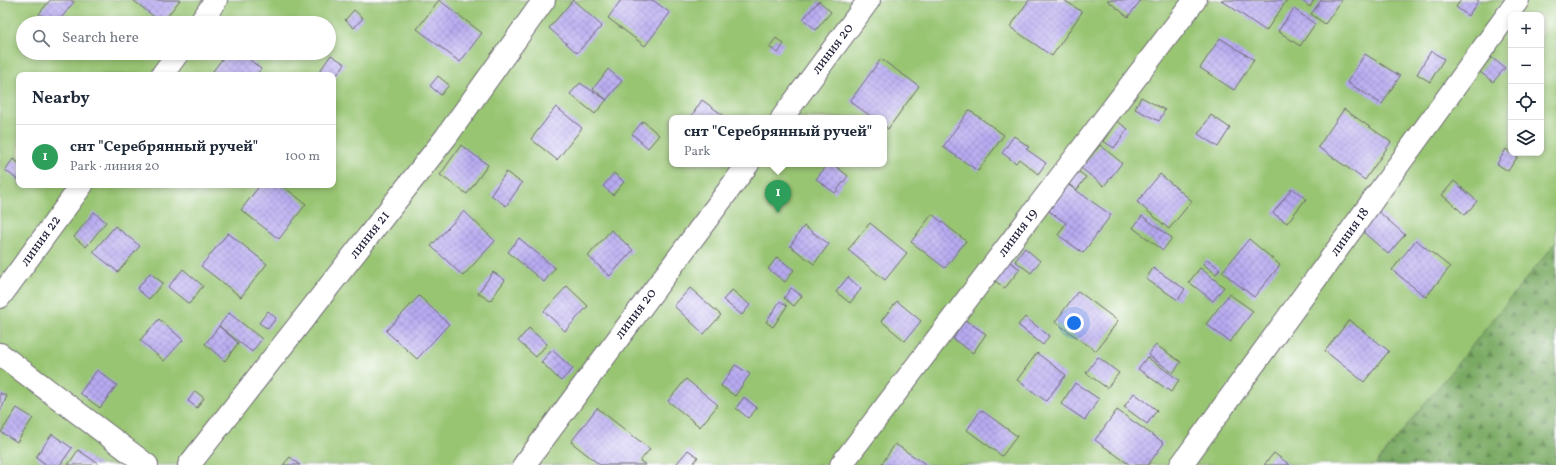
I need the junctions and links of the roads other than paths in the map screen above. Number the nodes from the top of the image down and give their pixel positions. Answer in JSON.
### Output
{"nodes":[{"id":1,"x":216,"y":0,"type":"edge"},
{"id":2,"x":544,"y":0,"type":"edge"},
{"id":3,"x":869,"y":0,"type":"edge"},
{"id":4,"x":1195,"y":0,"type":"edge"},
{"id":5,"x":1518,"y":0,"type":"edge"},
{"id":6,"x":205,"y":16,"type":"edge"},
{"id":7,"x":173,"y":60,"type":"edge"},
{"id":8,"x":164,"y":72,"type":"edge"},
{"id":9,"x":784,"y":115,"type":"edge"},
{"id":10,"x":746,"y":167,"type":"edge"},
{"id":11,"x":80,"y":188,"type":"edge"},
{"id":12,"x":0,"y":297,"type":"edge"},
{"id":13,"x":0,"y":354,"type":"edge"},
{"id":14,"x":147,"y":465,"type":"edge"},
{"id":15,"x":189,"y":465,"type":"edge"},
{"id":16,"x":524,"y":465,"type":"edge"},
{"id":17,"x":841,"y":465,"type":"edge"},
{"id":18,"x":1181,"y":465,"type":"edge"}],
"edges":[{"from":1,"to":6,"type":"street"},
{"from":2,"to":15,"type":"street","name":"линия 21"},
{"from":3,"to":9,"type":"street","name":"линия 20"},
{"from":4,"to":17,"type":"street","name":"линия 19"},
{"from":5,"to":18,"type":"street","name":"линия 18"},
{"from":7,"to":8,"type":"street"},
{"from":10,"to":16,"type":"street","name":"линия 20"},
{"from":11,"to":12,"type":"street","name":"линия 22"},
{"from":13,"to":14,"type":"street"}]}
